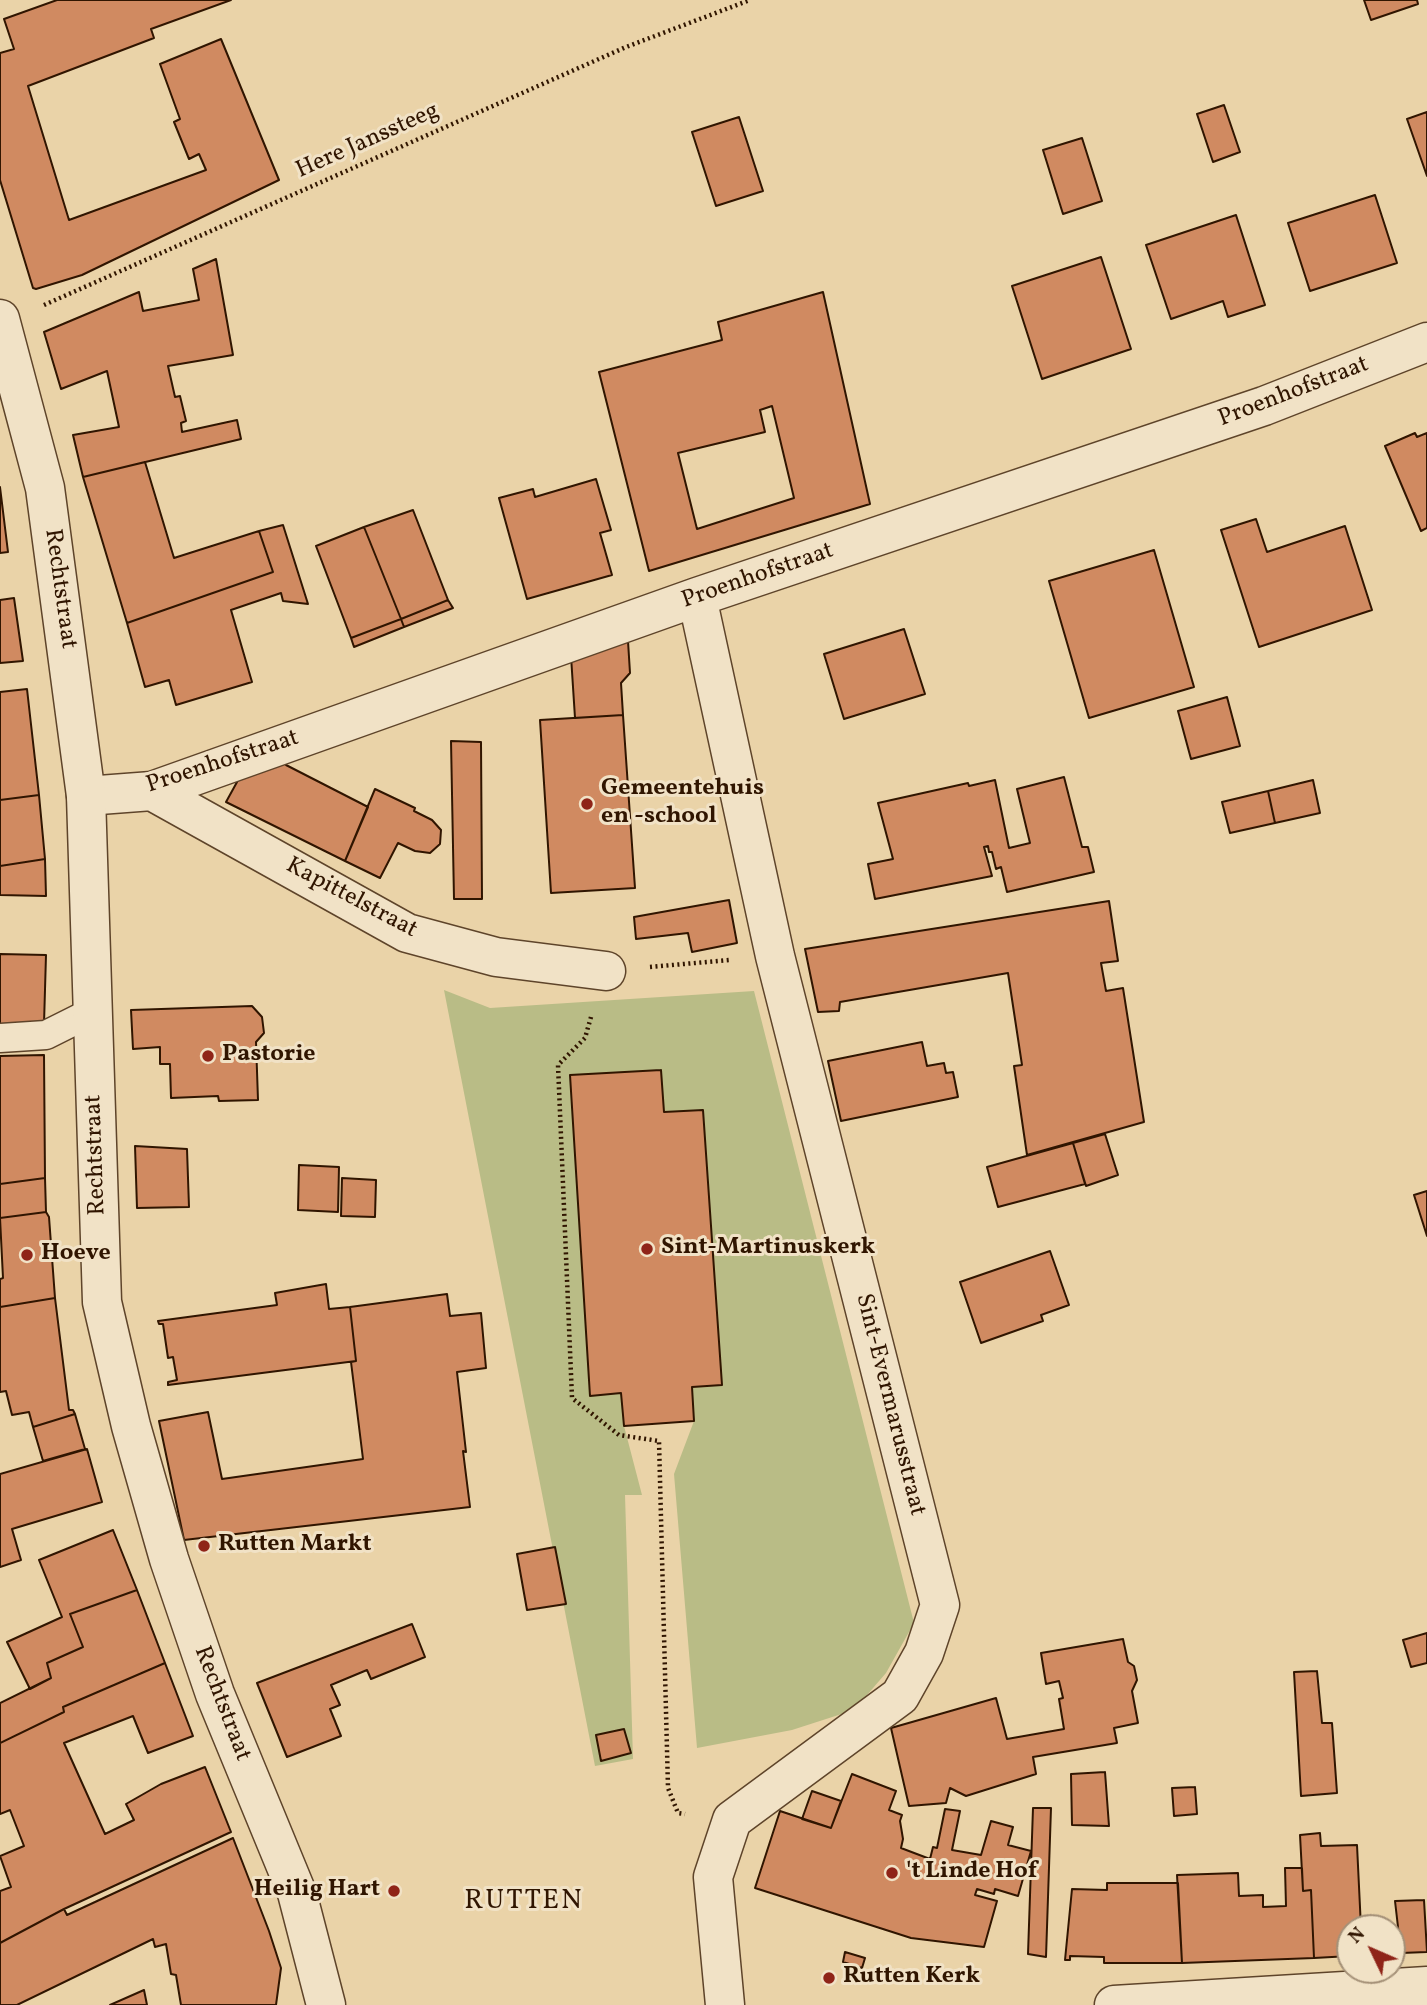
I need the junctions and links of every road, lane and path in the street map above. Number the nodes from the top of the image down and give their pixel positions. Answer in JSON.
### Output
{"nodes":[{"id":1,"x":750,"y":0,"type":"edge"},
{"id":2,"x":1,"y":321,"type":"edge"},
{"id":3,"x":1427,"y":342,"type":"edge"},
{"id":4,"x":697,"y":597,"type":"junction"},
{"id":5,"x":152,"y":790,"type":"junction"},
{"id":6,"x":86,"y":796,"type":"junction"},
{"id":7,"x":775,"y":956,"type":"junction"},
{"id":8,"x":606,"y":971,"type":"junction"},
{"id":9,"x":92,"y":1012,"type":"junction"},
{"id":10,"x":0,"y":1038,"type":"edge"},
{"id":11,"x":668,"y":1788,"type":"dead end"},
{"id":12,"x":1427,"y":1986,"type":"edge"},
{"id":13,"x":326,"y":2005,"type":"edge"},
{"id":14,"x":725,"y":2005,"type":"edge"},
{"id":15,"x":1114,"y":2005,"type":"edge"}],
"edges":[{"from":1,"to":2,"type":"path","name":"Here Janssteeg"},
{"from":2,"to":6,"type":"street","name":"Rechtstraat"},
{"from":3,"to":4,"type":"street","name":"Proenhofstraat"},
{"from":4,"to":5,"type":"street","name":"Proenhofstraat"},
{"from":4,"to":7,"type":"street","name":"Sint-Evermarusstraat"},
{"from":5,"to":6,"type":"street","name":"Proenhofstraat"},
{"from":5,"to":8,"type":"street","name":"Kapittelstraat"},
{"from":6,"to":9,"type":"street","name":"Rechtstraat"},
{"from":7,"to":8,"type":"path"},
{"from":7,"to":14,"type":"street","name":"Sint-Evermarusstraat"},
{"from":8,"to":11,"type":"path"},
{"from":9,"to":10,"type":"lane"},
{"from":9,"to":13,"type":"street","name":"Rechtstraat"},
{"from":12,"to":15,"type":"street"}]}
